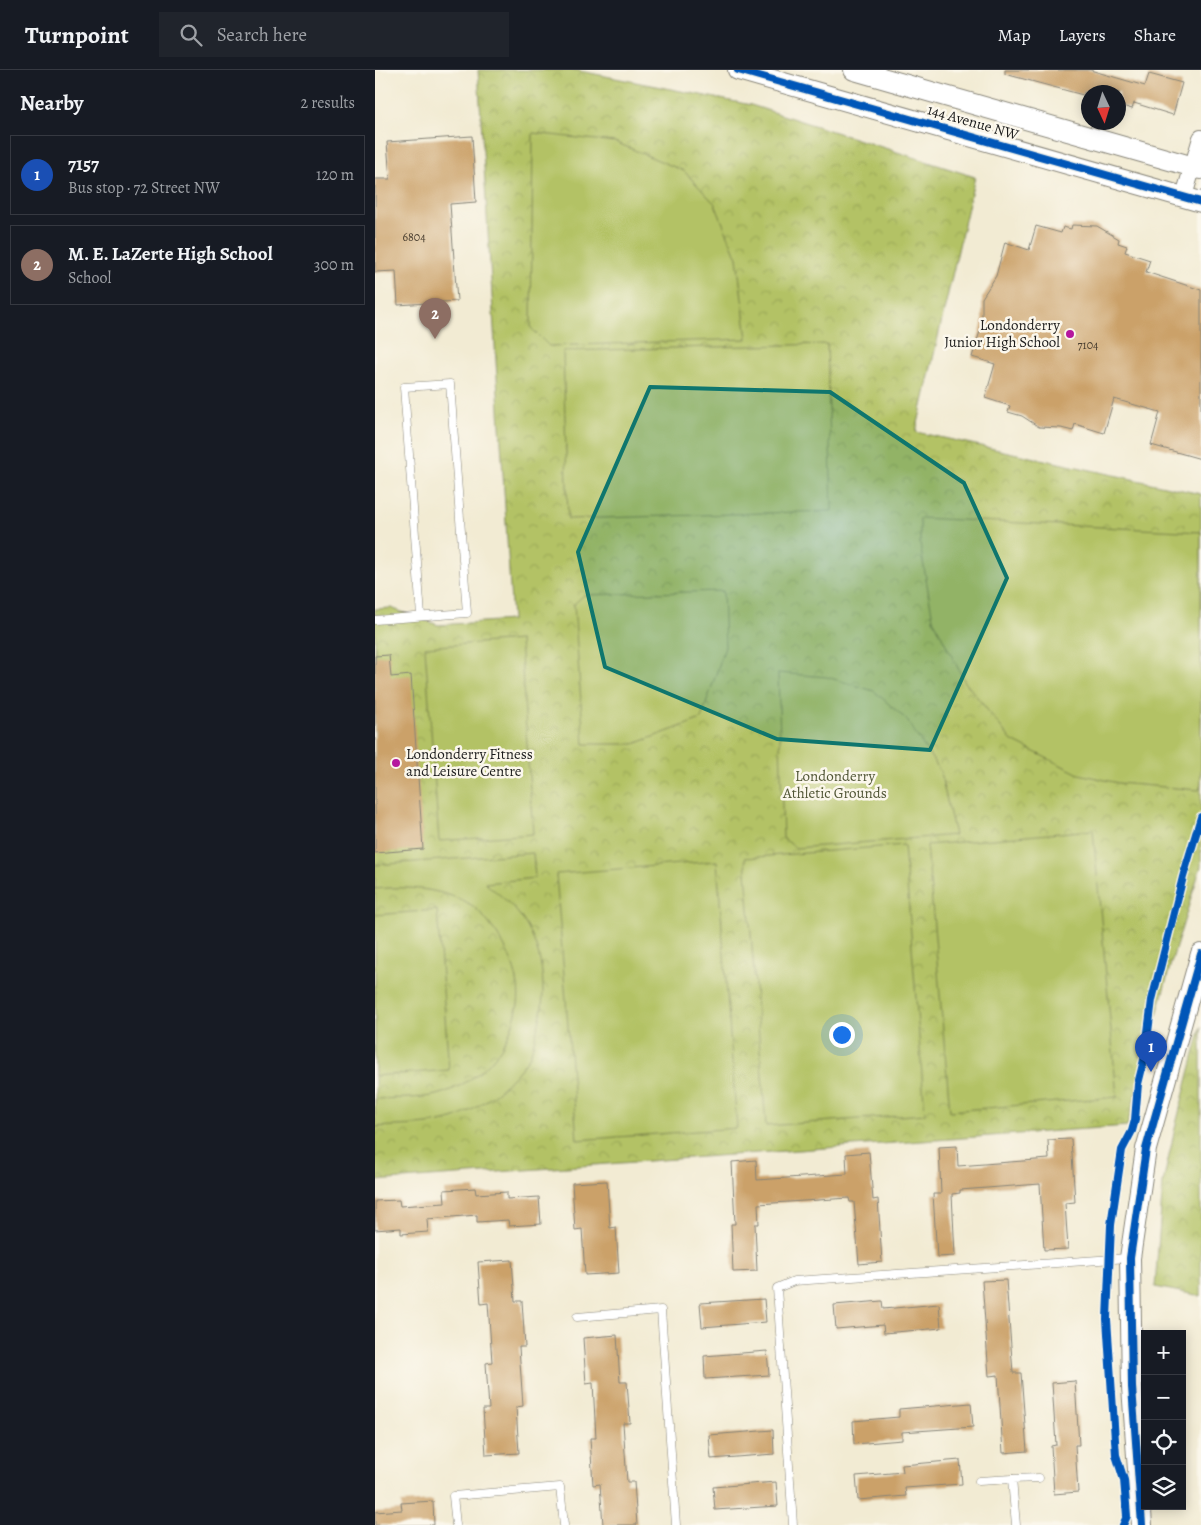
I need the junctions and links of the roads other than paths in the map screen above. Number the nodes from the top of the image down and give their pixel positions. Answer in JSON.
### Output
{"nodes":[{"id":1,"x":738,"y":70,"type":"edge"},
{"id":2,"x":854,"y":70,"type":"edge"},
{"id":3,"x":1201,"y":138,"type":"edge"},
{"id":4,"x":1197,"y":168,"type":"edge"},
{"id":5,"x":1192,"y":199,"type":"edge"},
{"id":6,"x":421,"y":616,"type":"junction"},
{"id":7,"x":375,"y":620,"type":"edge"},
{"id":8,"x":1199,"y":965,"type":"edge"},
{"id":9,"x":1131,"y":1258,"type":"junction"},
{"id":10,"x":577,"y":1317,"type":"dead end"},
{"id":11,"x":1039,"y":1478,"type":"dead end"},
{"id":12,"x":1012,"y":1479,"type":"junction"},
{"id":13,"x":979,"y":1481,"type":"dead end"},
{"id":14,"x":456,"y":1525,"type":"edge"},
{"id":15,"x":564,"y":1525,"type":"edge"},
{"id":16,"x":676,"y":1525,"type":"edge"},
{"id":17,"x":793,"y":1525,"type":"edge"},
{"id":18,"x":1016,"y":1525,"type":"edge"},
{"id":19,"x":1142,"y":1525,"type":"edge"}],
"edges":[{"from":1,"to":5,"type":"street","name":"144 Avenue NW"},
{"from":2,"to":4,"type":"street","name":"144 Avenue NW"},
{"from":3,"to":4,"type":"street"},
{"from":4,"to":5,"type":"street"},
{"from":6,"to":6,"type":"lane"},
{"from":6,"to":7,"type":"lane"},
{"from":8,"to":9,"type":"street"},
{"from":9,"to":17,"type":"lane"},
{"from":9,"to":19,"type":"street"},
{"from":10,"to":16,"type":"lane"},
{"from":11,"to":12,"type":"lane"},
{"from":12,"to":13,"type":"lane"},
{"from":12,"to":18,"type":"lane"},
{"from":14,"to":15,"type":"lane"}]}
